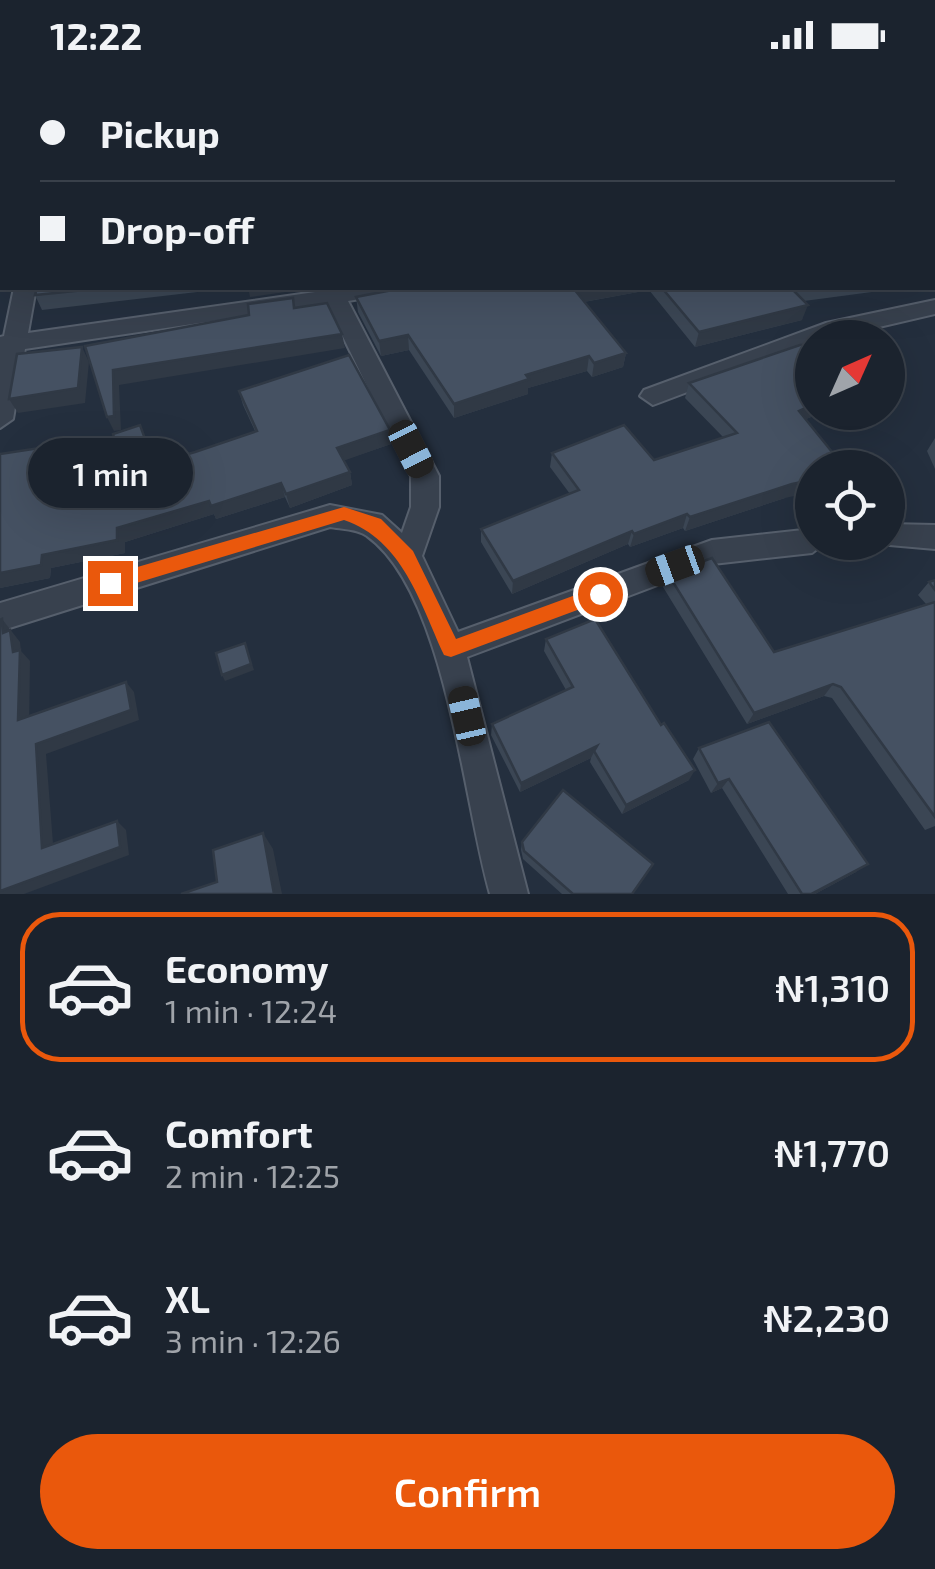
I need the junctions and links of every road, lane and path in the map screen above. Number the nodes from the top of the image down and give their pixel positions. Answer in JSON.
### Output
{"nodes":[{"id":1,"x":23,"y":290,"type":"edge"},
{"id":2,"x":376,"y":290,"type":"edge"},
{"id":3,"x":334,"y":297,"type":"junction"},
{"id":4,"x":935,"y":307,"type":"edge"},
{"id":5,"x":7,"y":343,"type":"edge"},
{"id":6,"x":653,"y":396,"type":"dead end"},
{"id":7,"x":0,"y":419,"type":"edge"},
{"id":8,"x":905,"y":536,"type":"edge"},
{"id":9,"x":935,"y":537,"type":"edge"},
{"id":10,"x":795,"y":543,"type":"edge"},
{"id":11,"x":407,"y":556,"type":"junction"},
{"id":12,"x":0,"y":617,"type":"edge"},
{"id":13,"x":451,"y":649,"type":"junction"},
{"id":14,"x":509,"y":894,"type":"edge"}],
"edges":[{"from":1,"to":5,"type":"street"},
{"from":2,"to":3,"type":"street"},
{"from":3,"to":5,"type":"street"},
{"from":3,"to":11,"type":"street"},
{"from":4,"to":6,"type":"street"},
{"from":5,"to":7,"type":"street"},
{"from":8,"to":9,"type":"street"},
{"from":10,"to":13,"type":"street"},
{"from":11,"to":12,"type":"street"},
{"from":11,"to":13,"type":"street"},
{"from":13,"to":14,"type":"street"}]}
